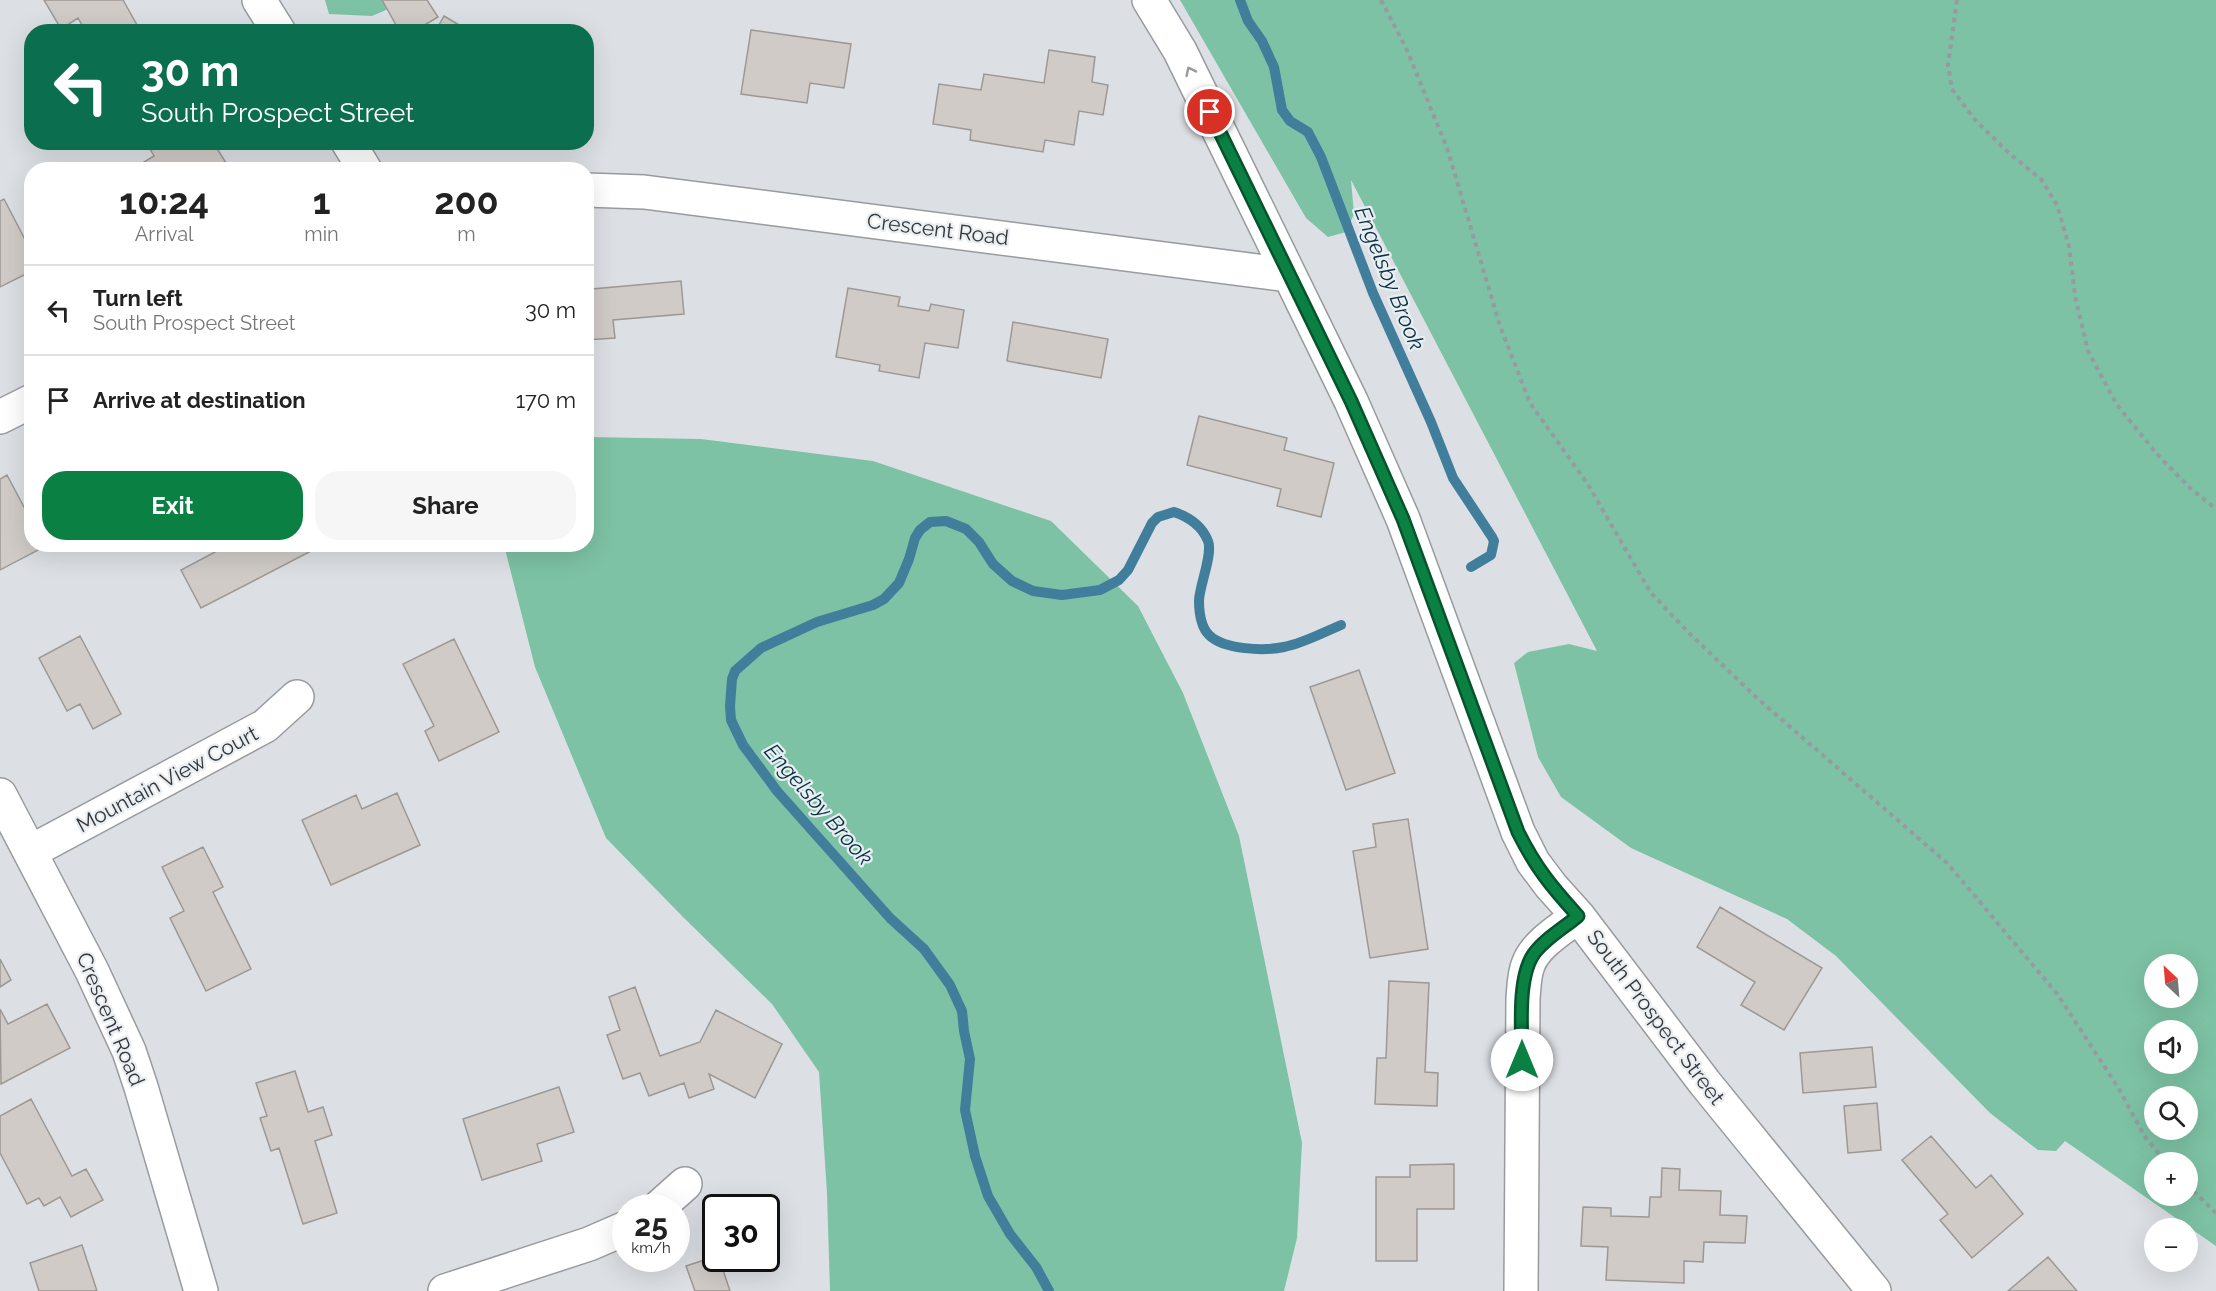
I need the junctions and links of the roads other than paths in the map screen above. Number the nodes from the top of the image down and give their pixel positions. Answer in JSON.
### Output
{"nodes":[{"id":1,"x":259,"y":0,"type":"edge"},
{"id":2,"x":1149,"y":0,"type":"edge"},
{"id":3,"x":274,"y":24,"type":"edge"},
{"id":4,"x":594,"y":190,"type":"edge"},
{"id":5,"x":1288,"y":275,"type":"junction"},
{"id":6,"x":24,"y":405,"type":"edge"},
{"id":7,"x":0,"y":417,"type":"edge"},
{"id":8,"x":297,"y":697,"type":"dead end"},
{"id":9,"x":0,"y":795,"type":"edge"},
{"id":10,"x":30,"y":852,"type":"junction"},
{"id":11,"x":1578,"y":916,"type":"junction"},
{"id":12,"x":686,"y":1184,"type":"dead end"},
{"id":13,"x":674,"y":1194,"type":"edge"},
{"id":14,"x":612,"y":1234,"type":"edge"},
{"id":15,"x":201,"y":1291,"type":"edge"},
{"id":16,"x":445,"y":1291,"type":"edge"},
{"id":17,"x":1521,"y":1291,"type":"edge"},
{"id":18,"x":1874,"y":1291,"type":"edge"}],
"edges":[{"from":1,"to":3,"type":"street"},
{"from":5,"to":2,"type":"street","name":"South Prospect Street","one_way":true},
{"from":4,"to":5,"type":"street","name":"Crescent Road"},
{"from":5,"to":11,"type":"street","name":"South Prospect Street"},
{"from":6,"to":7,"type":"street"},
{"from":8,"to":10,"type":"street","name":"Mountain View Court"},
{"from":9,"to":10,"type":"street","name":"Crescent Road"},
{"from":10,"to":15,"type":"street","name":"Crescent Road"},
{"from":11,"to":17,"type":"street"},
{"from":11,"to":18,"type":"street","name":"South Prospect Street"},
{"from":12,"to":13,"type":"street"},
{"from":14,"to":16,"type":"street"}]}
